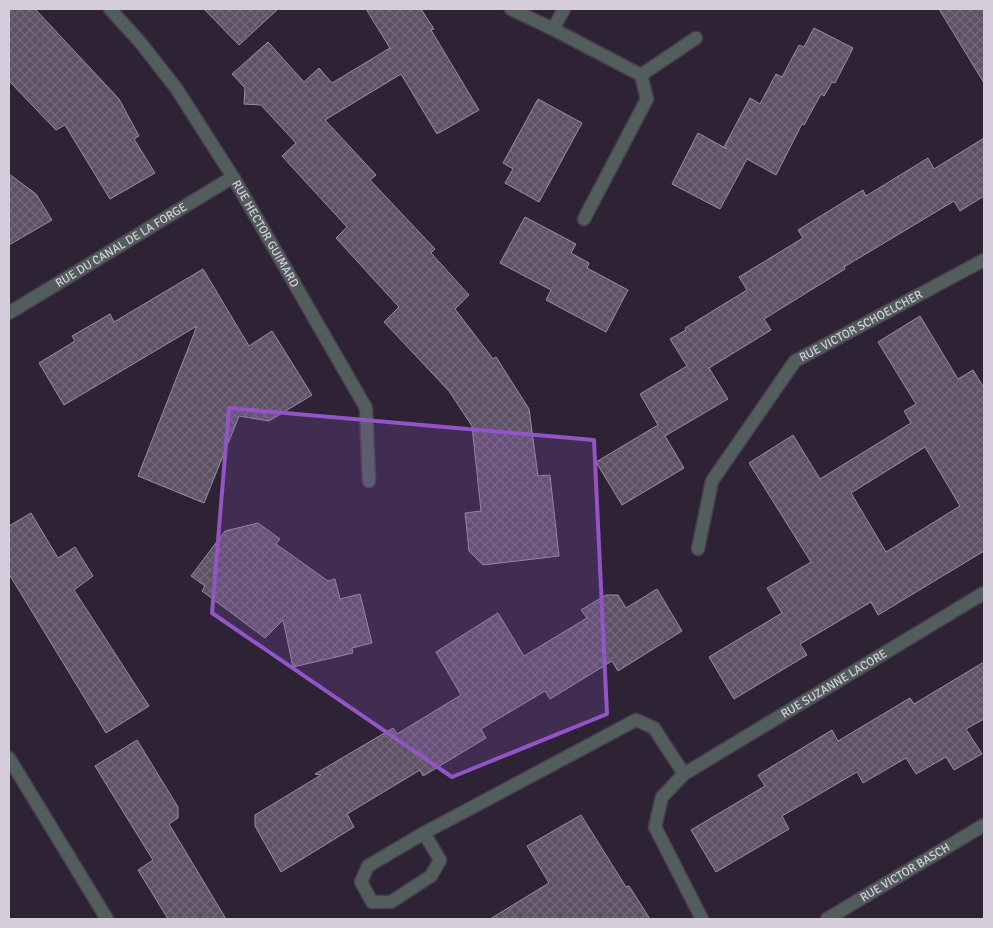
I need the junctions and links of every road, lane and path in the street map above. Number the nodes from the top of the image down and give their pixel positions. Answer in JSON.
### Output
{"nodes":[{"id":1,"x":110,"y":9,"type":"edge"},
{"id":2,"x":511,"y":9,"type":"edge"},
{"id":3,"x":564,"y":9,"type":"edge"},
{"id":4,"x":553,"y":29,"type":"junction"},
{"id":5,"x":696,"y":38,"type":"dead end"},
{"id":6,"x":641,"y":75,"type":"junction"},
{"id":7,"x":233,"y":177,"type":"junction"},
{"id":8,"x":584,"y":219,"type":"dead end"},
{"id":9,"x":984,"y":260,"type":"edge"},
{"id":10,"x":9,"y":313,"type":"edge"},
{"id":11,"x":369,"y":481,"type":"dead end"},
{"id":12,"x":698,"y":549,"type":"dead end"},
{"id":13,"x":984,"y":593,"type":"edge"},
{"id":14,"x":9,"y":758,"type":"edge"},
{"id":15,"x":684,"y":774,"type":"junction"},
{"id":16,"x":984,"y":825,"type":"edge"},
{"id":17,"x":424,"y":833,"type":"junction"},
{"id":18,"x":107,"y":919,"type":"edge"},
{"id":19,"x":702,"y":919,"type":"edge"},
{"id":20,"x":827,"y":919,"type":"edge"}],
"edges":[{"from":1,"to":7,"type":"street","name":"RUE HECTOR GUIMARD"},
{"from":2,"to":4,"type":"street"},
{"from":3,"to":4,"type":"street"},
{"from":4,"to":6,"type":"street"},
{"from":5,"to":6,"type":"street"},
{"from":6,"to":8,"type":"street"},
{"from":7,"to":10,"type":"street","name":"RUE DU CANAL DE LA FORGE"},
{"from":7,"to":11,"type":"street","name":"RUE HECTOR GUIMARD"},
{"from":9,"to":12,"type":"street","name":"RUE VICTOR SCHOELCHER"},
{"from":13,"to":15,"type":"street","name":"RUE SUZANNE LACORE"},
{"from":14,"to":18,"type":"street"},
{"from":15,"to":17,"type":"street"},
{"from":15,"to":19,"type":"street","name":"RUE SUZANNE LACORE"},
{"from":16,"to":20,"type":"street","name":"RUE VICTOR BASCH"},
{"from":17,"to":17,"type":"street"}]}
